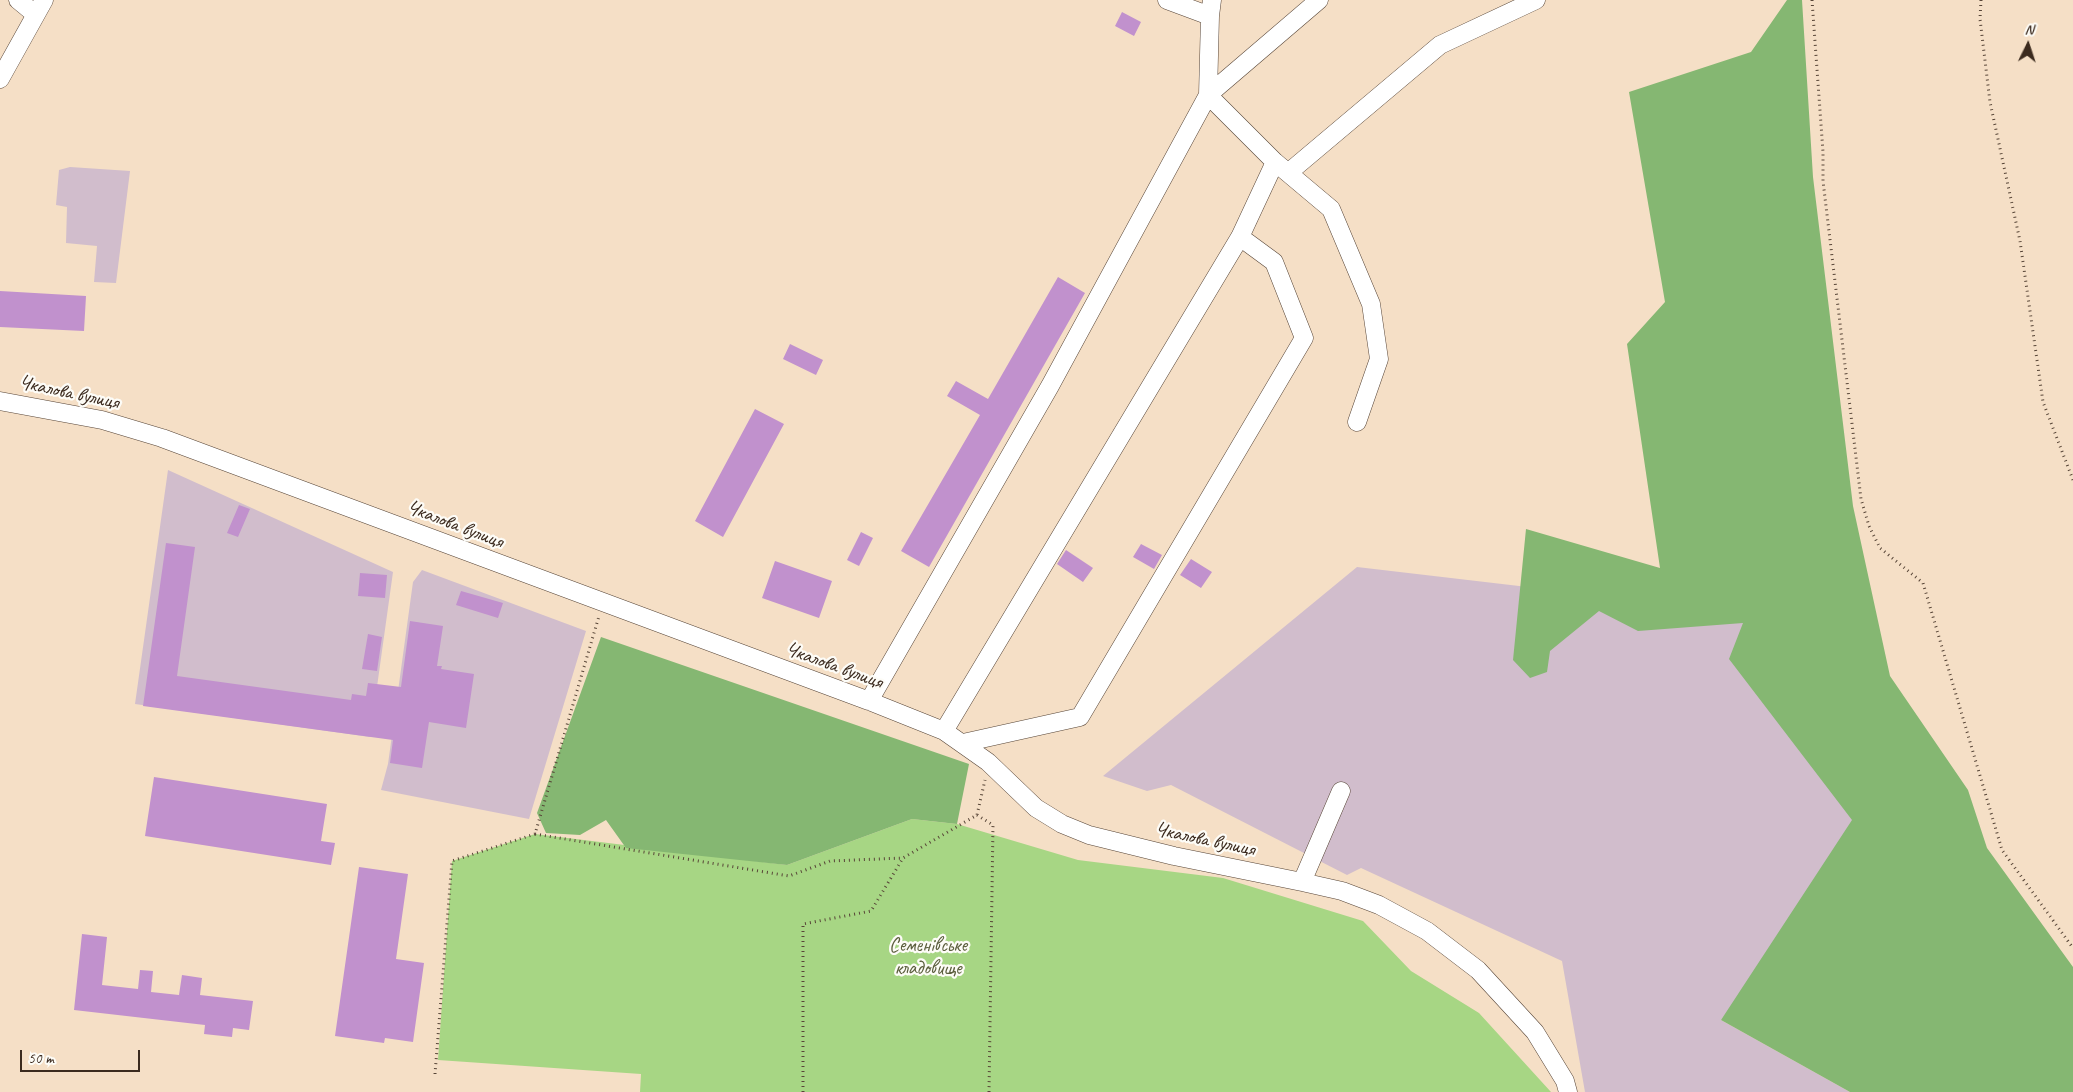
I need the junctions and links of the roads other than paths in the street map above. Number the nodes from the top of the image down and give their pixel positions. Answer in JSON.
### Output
{"nodes":[{"id":1,"x":18,"y":0,"type":"edge"},
{"id":2,"x":1167,"y":0,"type":"edge"},
{"id":3,"x":1319,"y":0,"type":"edge"},
{"id":4,"x":1536,"y":0,"type":"edge"},
{"id":5,"x":40,"y":7,"type":"edge"},
{"id":6,"x":1211,"y":8,"type":"edge"},
{"id":7,"x":0,"y":79,"type":"edge"},
{"id":8,"x":1208,"y":95,"type":"junction"},
{"id":9,"x":1282,"y":168,"type":"junction"},
{"id":10,"x":1240,"y":237,"type":"junction"},
{"id":11,"x":0,"y":401,"type":"edge"},
{"id":12,"x":1357,"y":422,"type":"dead end"},
{"id":13,"x":869,"y":701,"type":"junction"},
{"id":14,"x":944,"y":731,"type":"junction"},
{"id":15,"x":963,"y":743,"type":"junction"},
{"id":16,"x":1342,"y":791,"type":"dead end"},
{"id":17,"x":1302,"y":882,"type":"junction"},
{"id":18,"x":1568,"y":1092,"type":"edge"}],
"edges":[{"from":1,"to":5,"type":"street"},
{"from":2,"to":6,"type":"street"},
{"from":3,"to":8,"type":"street"},
{"from":4,"to":9,"type":"street"},
{"from":5,"to":7,"type":"street"},
{"from":6,"to":8,"type":"street"},
{"from":8,"to":9,"type":"street"},
{"from":8,"to":13,"type":"street"},
{"from":9,"to":10,"type":"street"},
{"from":9,"to":12,"type":"street"},
{"from":10,"to":14,"type":"street"},
{"from":10,"to":15,"type":"street"},
{"from":11,"to":13,"type":"street","name":"Чкалова вулиця"},
{"from":13,"to":14,"type":"street","name":"Чкалова вулиця"},
{"from":14,"to":15,"type":"street","name":"Чкалова вулиця"},
{"from":15,"to":17,"type":"street","name":"Чкалова вулиця"},
{"from":16,"to":17,"type":"street"},
{"from":17,"to":18,"type":"street","name":"Чкалова вулиця"}]}
